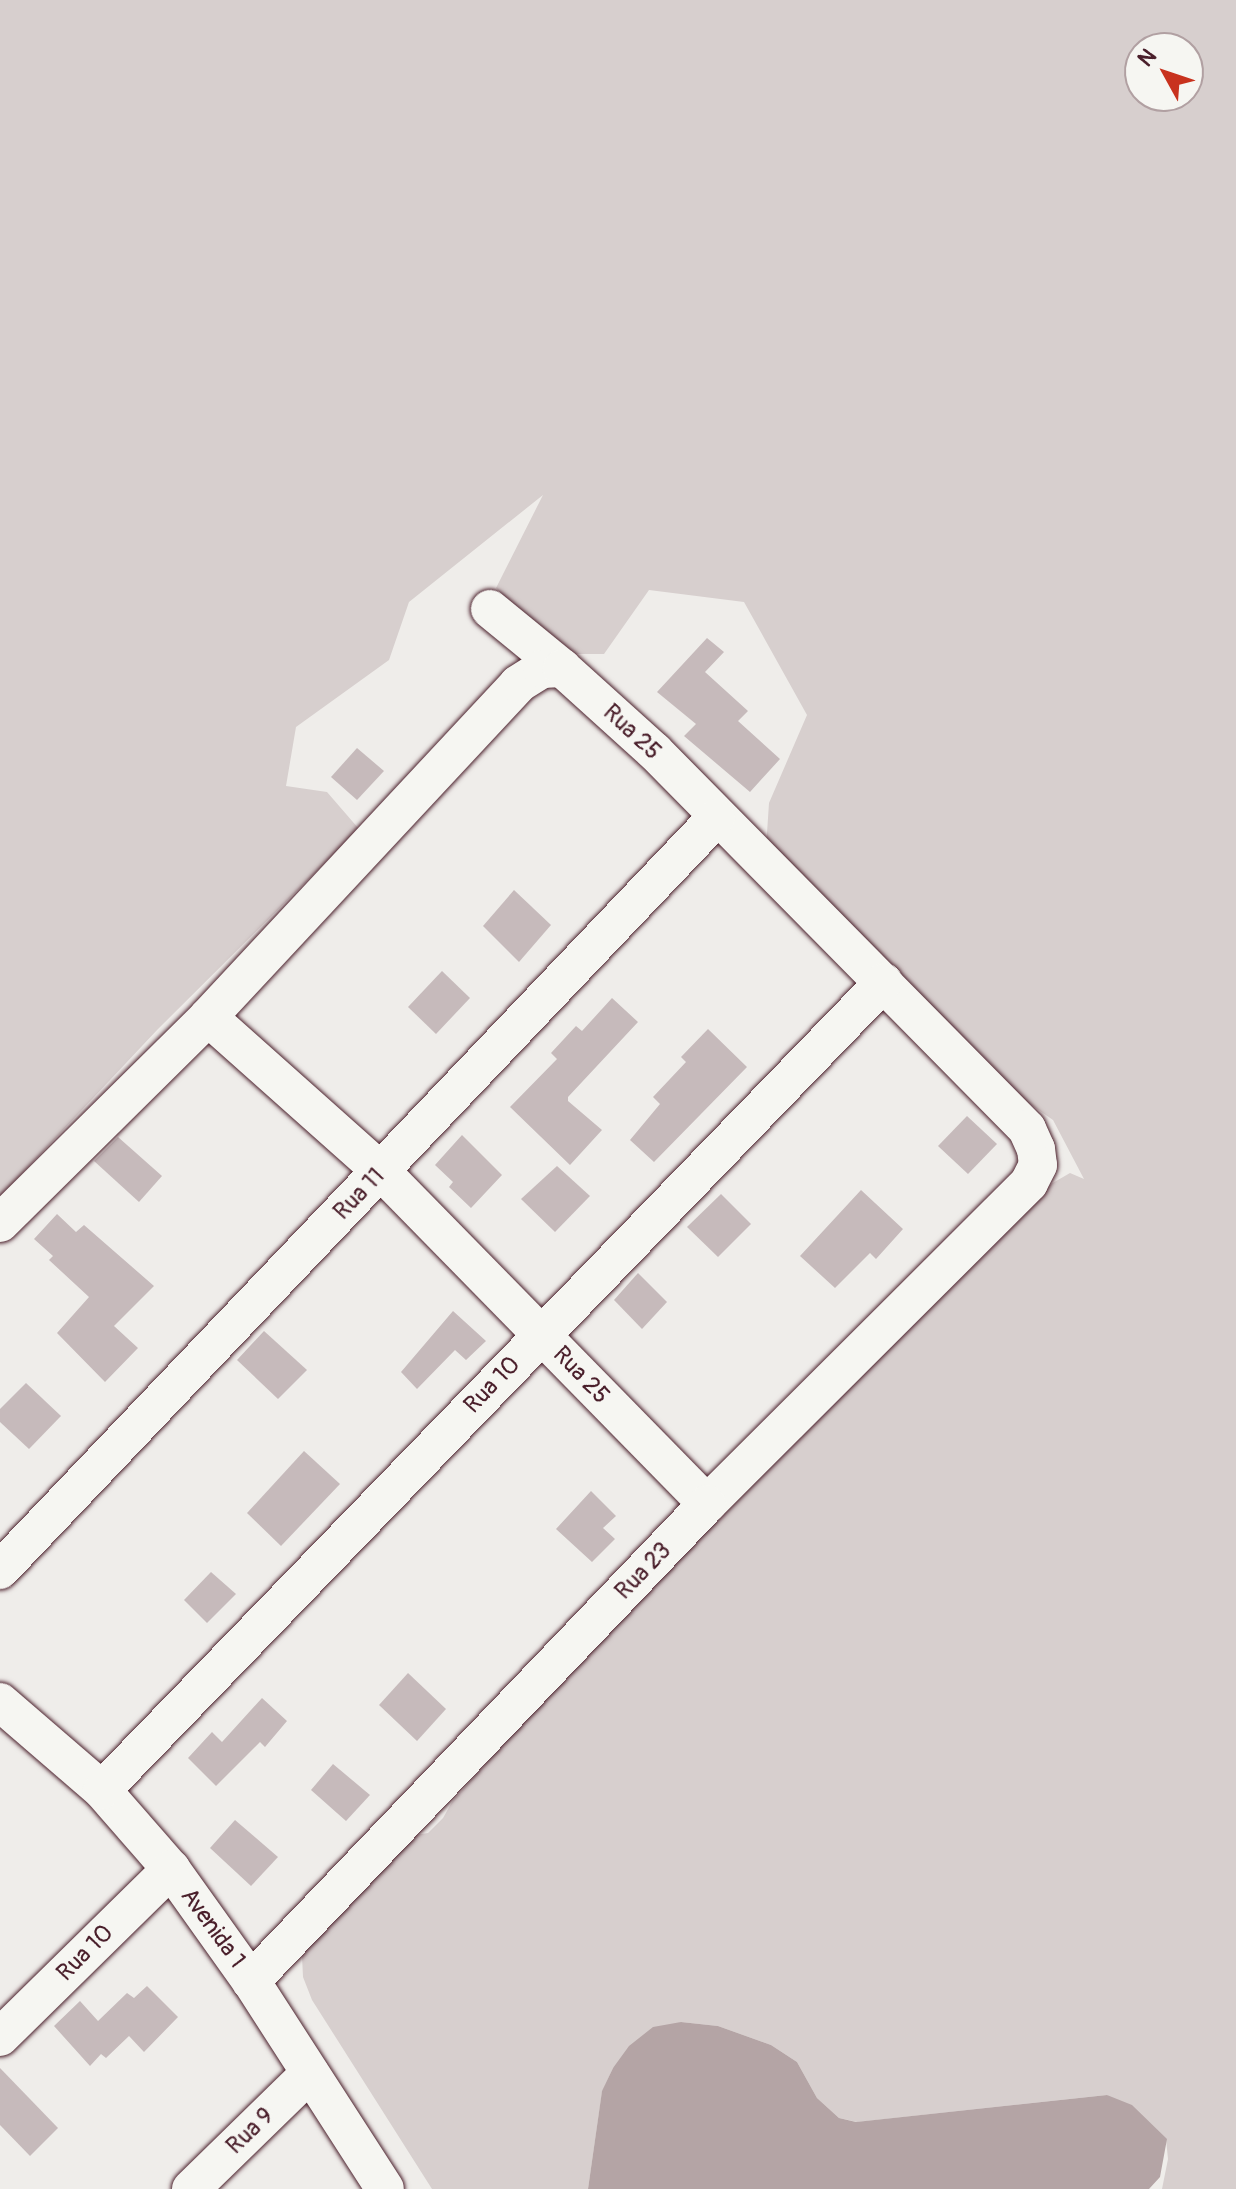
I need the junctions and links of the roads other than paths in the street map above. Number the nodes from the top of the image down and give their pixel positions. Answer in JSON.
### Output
{"nodes":[{"id":1,"x":490,"y":609,"type":"dead end"},
{"id":2,"x":562,"y":668,"type":"junction"},
{"id":3,"x":716,"y":818,"type":"junction"},
{"id":4,"x":884,"y":982,"type":"junction"},
{"id":5,"x":208,"y":1017,"type":"junction"},
{"id":6,"x":1038,"y":1165,"type":"joint"},
{"id":7,"x":381,"y":1171,"type":"junction"},
{"id":8,"x":0,"y":1223,"type":"edge"},
{"id":9,"x":541,"y":1334,"type":"junction"},
{"id":10,"x":707,"y":1504,"type":"junction"},
{"id":11,"x":0,"y":1570,"type":"edge"},
{"id":12,"x":0,"y":1702,"type":"edge"},
{"id":13,"x":102,"y":1790,"type":"junction"},
{"id":14,"x":171,"y":1869,"type":"junction"},
{"id":15,"x":251,"y":1981,"type":"junction"},
{"id":16,"x":0,"y":2037,"type":"edge"},
{"id":17,"x":310,"y":2073,"type":"junction"},
{"id":18,"x":191,"y":2189,"type":"edge"},
{"id":19,"x":385,"y":2189,"type":"edge"}],
"edges":[{"from":1,"to":2,"type":"street","name":"Rua 25"},
{"from":2,"to":3,"type":"street","name":"Rua 25"},
{"from":2,"to":5,"type":"street"},
{"from":3,"to":4,"type":"street","name":"Rua 25"},
{"from":3,"to":7,"type":"street","name":"Rua 11"},
{"from":4,"to":6,"type":"street","name":"Rua 25"},
{"from":4,"to":9,"type":"street","name":"Rua 10"},
{"from":5,"to":7,"type":"street","name":"Rua 25"},
{"from":5,"to":8,"type":"street"},
{"from":6,"to":10,"type":"street","name":"Rua 23"},
{"from":7,"to":9,"type":"street","name":"Rua 25"},
{"from":7,"to":11,"type":"street","name":"Rua 11"},
{"from":9,"to":10,"type":"street","name":"Rua 25"},
{"from":9,"to":13,"type":"street","name":"Rua 10"},
{"from":10,"to":15,"type":"street","name":"Rua 23"},
{"from":12,"to":13,"type":"street","name":"Avenida 1"},
{"from":13,"to":14,"type":"street","name":"Avenida 1"},
{"from":14,"to":15,"type":"street","name":"Avenida 1"},
{"from":14,"to":16,"type":"street","name":"Rua 10"},
{"from":15,"to":17,"type":"street","name":"Avenida 1"},
{"from":17,"to":18,"type":"street","name":"Rua 9"},
{"from":17,"to":19,"type":"street","name":"Avenida 1"}]}
